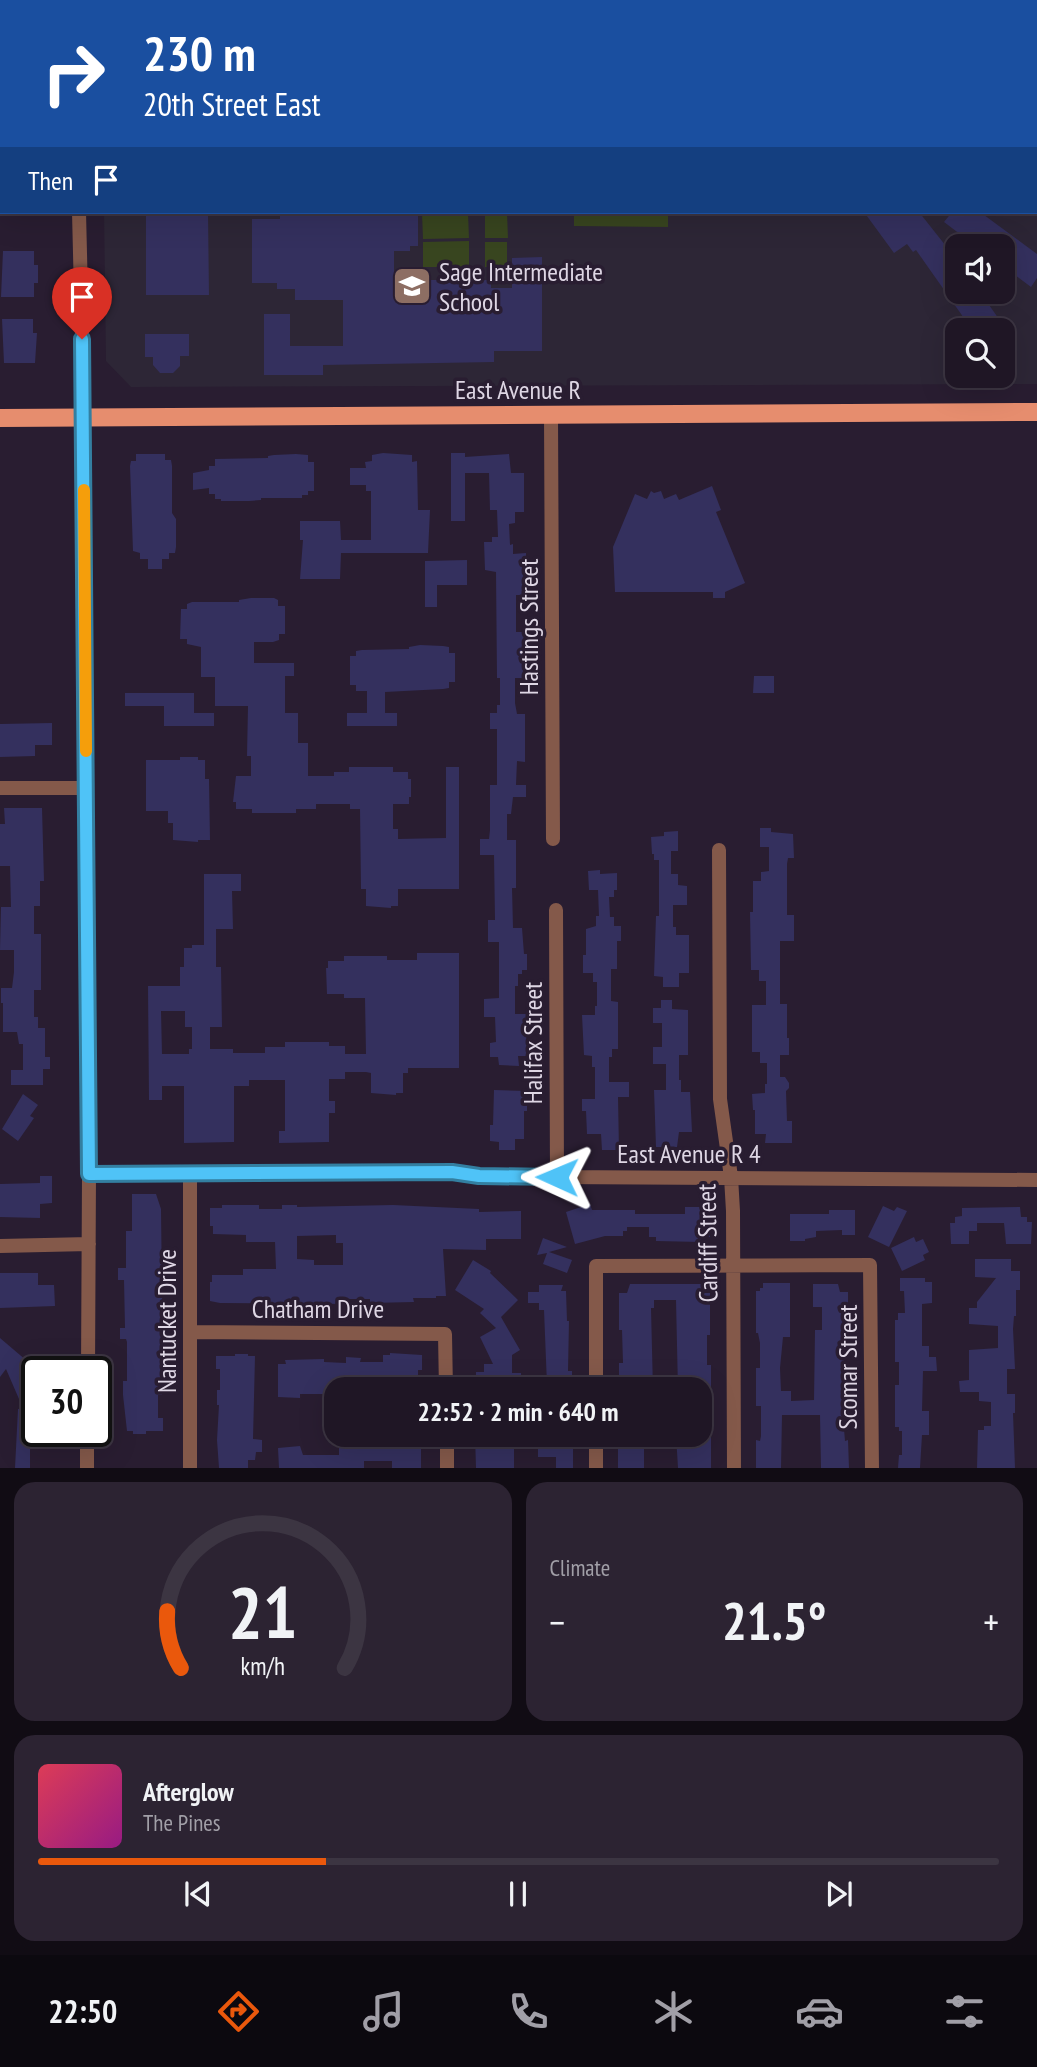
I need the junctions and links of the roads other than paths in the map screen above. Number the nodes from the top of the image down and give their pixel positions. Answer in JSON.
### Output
{"nodes":[{"id":1,"x":79,"y":214,"type":"edge"},
{"id":2,"x":1037,"y":412,"type":"edge"},
{"id":3,"x":551,"y":415,"type":"junction"},
{"id":4,"x":0,"y":418,"type":"edge"},
{"id":5,"x":84,"y":418,"type":"junction"},
{"id":6,"x":0,"y":788,"type":"edge"},
{"id":7,"x":86,"y":788,"type":"junction"},
{"id":8,"x":553,"y":839,"type":"dead end"},
{"id":9,"x":719,"y":850,"type":"dead end"},
{"id":10,"x":556,"y":910,"type":"dead end"},
{"id":11,"x":89,"y":1174,"type":"junction"},
{"id":12,"x":190,"y":1174,"type":"junction"},
{"id":13,"x":557,"y":1177,"type":"junction"},
{"id":14,"x":732,"y":1177,"type":"junction"},
{"id":15,"x":1037,"y":1180,"type":"edge"},
{"id":16,"x":89,"y":1244,"type":"junction"},
{"id":17,"x":0,"y":1246,"type":"edge"},
{"id":18,"x":733,"y":1266,"type":"junction"},
{"id":19,"x":191,"y":1332,"type":"junction"},
{"id":20,"x":88,"y":1356,"type":"edge"},
{"id":21,"x":446,"y":1377,"type":"edge"},
{"id":22,"x":596,"y":1377,"type":"edge"},
{"id":23,"x":87,"y":1447,"type":"edge"},
{"id":24,"x":447,"y":1447,"type":"edge"},
{"id":25,"x":596,"y":1447,"type":"edge"},
{"id":26,"x":87,"y":1468,"type":"edge"},
{"id":27,"x":190,"y":1468,"type":"edge"},
{"id":28,"x":447,"y":1468,"type":"edge"},
{"id":29,"x":596,"y":1468,"type":"edge"},
{"id":30,"x":734,"y":1468,"type":"edge"},
{"id":31,"x":872,"y":1468,"type":"edge"}],
"edges":[{"from":1,"to":5,"type":"street"},
{"from":2,"to":3,"type":"main road","name":"East Avenue R"},
{"from":3,"to":5,"type":"main road","name":"East Avenue R"},
{"from":3,"to":8,"type":"street","name":"Hastings Street"},
{"from":4,"to":5,"type":"main road","name":"East Avenue R"},
{"from":5,"to":7,"type":"street"},
{"from":6,"to":7,"type":"street"},
{"from":7,"to":11,"type":"street"},
{"from":9,"to":14,"type":"street","name":"Cardiff Street"},
{"from":10,"to":13,"type":"street","name":"Halifax Street"},
{"from":11,"to":12,"type":"street","name":"East Avenue R 4"},
{"from":11,"to":16,"type":"street"},
{"from":12,"to":13,"type":"street","name":"East Avenue R 4"},
{"from":12,"to":19,"type":"street","name":"Nantucket Drive"},
{"from":13,"to":14,"type":"street","name":"East Avenue R 4"},
{"from":14,"to":15,"type":"street","name":"East Avenue R 4"},
{"from":14,"to":18,"type":"street","name":"Cardiff Street"},
{"from":16,"to":17,"type":"street"},
{"from":16,"to":20,"type":"street"},
{"from":18,"to":22,"type":"street"},
{"from":18,"to":30,"type":"street","name":"Cardiff Street"},
{"from":18,"to":31,"type":"street","name":"Scomar Street"},
{"from":19,"to":21,"type":"street","name":"Chatham Drive"},
{"from":19,"to":27,"type":"street","name":"Nantucket Drive"},
{"from":23,"to":26,"type":"street"},
{"from":24,"to":28,"type":"street"},
{"from":25,"to":29,"type":"street"}]}
